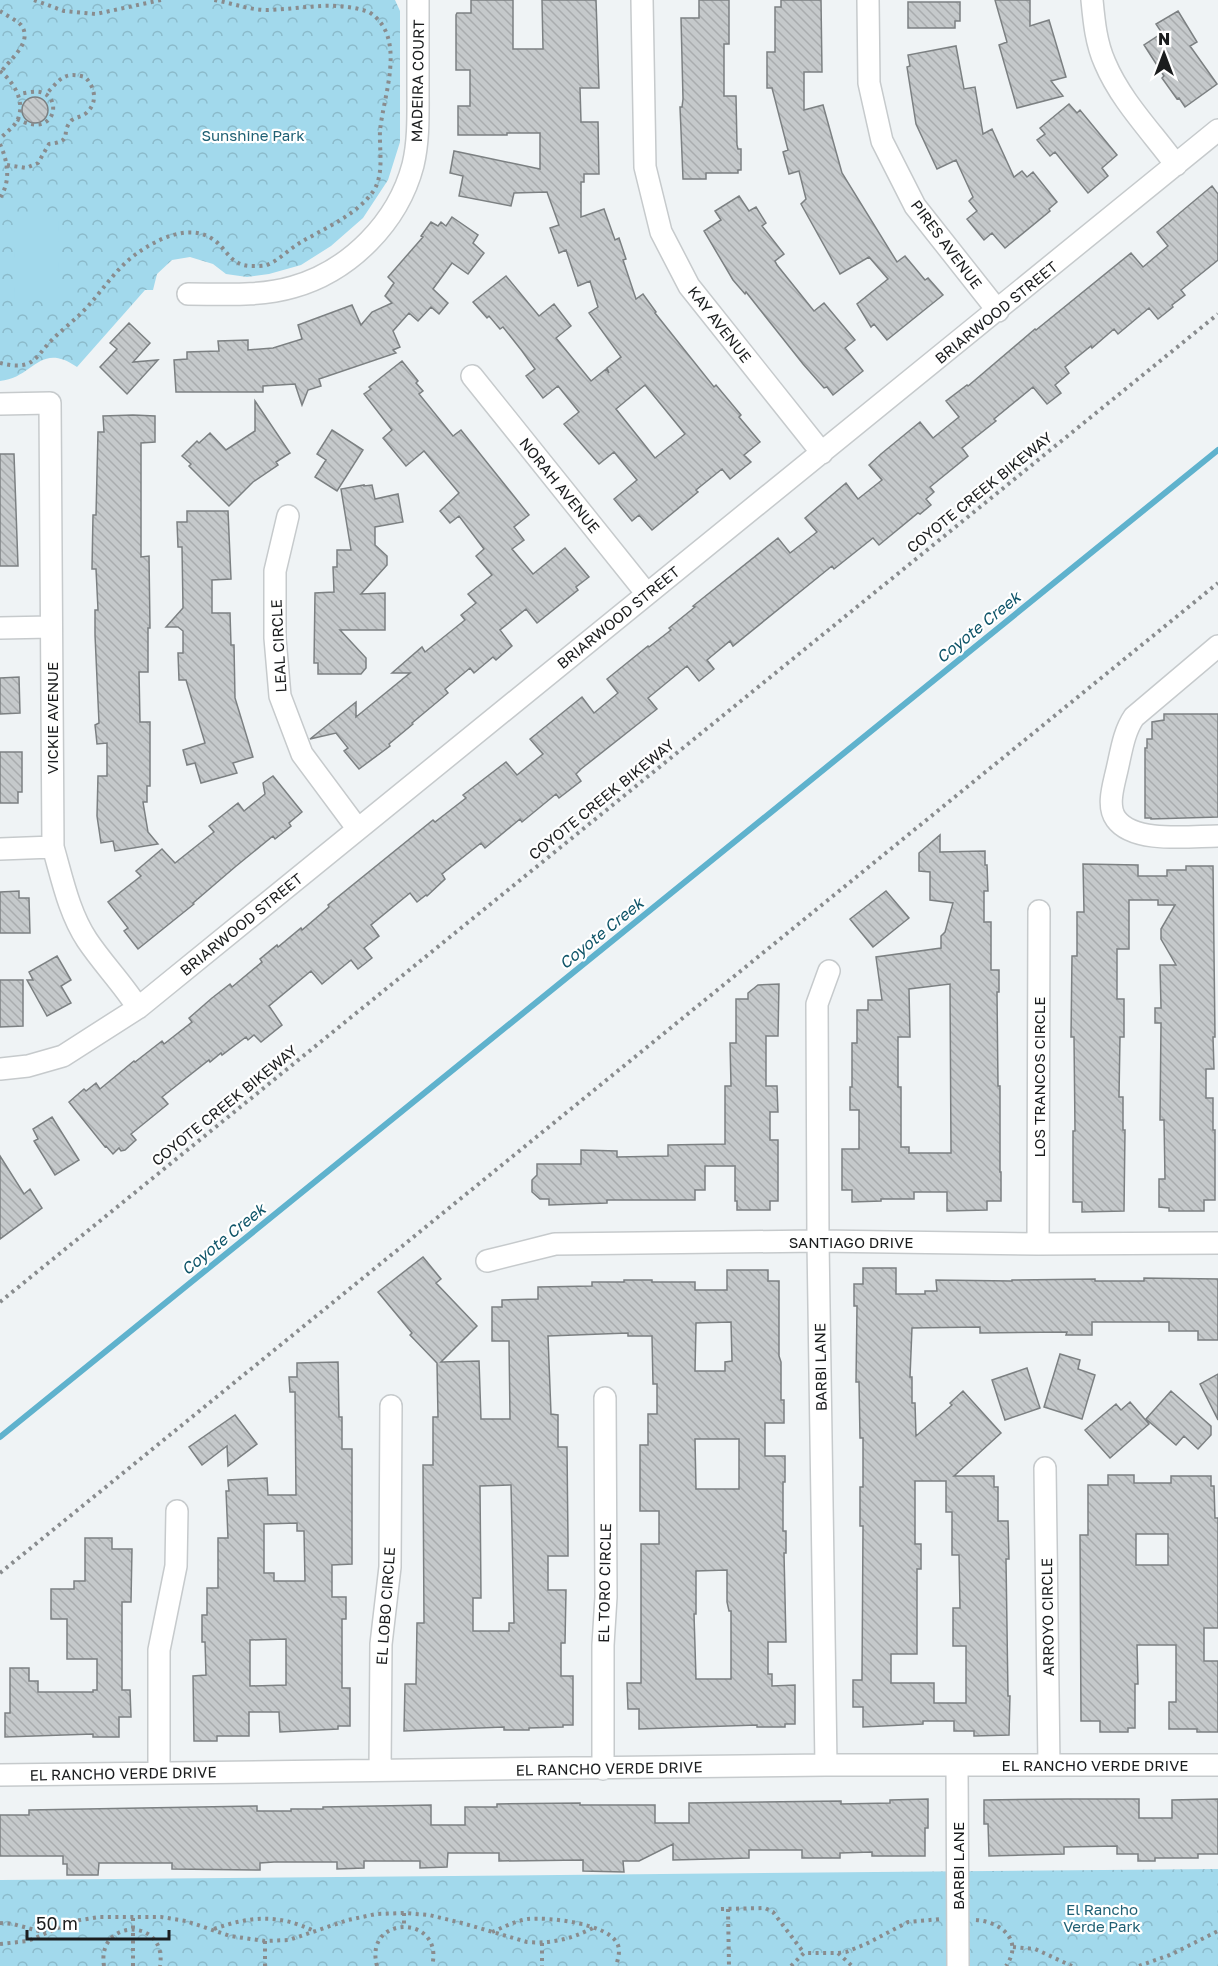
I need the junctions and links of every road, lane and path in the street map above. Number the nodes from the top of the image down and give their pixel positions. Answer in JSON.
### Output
{"nodes":[{"id":1,"x":34,"y":0,"type":"edge"},
{"id":2,"x":161,"y":0,"type":"edge"},
{"id":3,"x":214,"y":0,"type":"edge"},
{"id":4,"x":418,"y":0,"type":"edge"},
{"id":5,"x":642,"y":0,"type":"edge"},
{"id":6,"x":868,"y":0,"type":"edge"},
{"id":7,"x":1092,"y":0,"type":"edge"},
{"id":8,"x":0,"y":11,"type":"edge"},
{"id":9,"x":1,"y":72,"type":"edge"},
{"id":10,"x":19,"y":94,"type":"junction"},
{"id":11,"x":46,"y":94,"type":"junction"},
{"id":12,"x":17,"y":120,"type":"junction"},
{"id":13,"x":1218,"y":130,"type":"edge"},
{"id":14,"x":0,"y":139,"type":"edge"},
{"id":15,"x":0,"y":144,"type":"edge"},
{"id":16,"x":7,"y":165,"type":"junction"},
{"id":17,"x":1176,"y":165,"type":"junction"},
{"id":18,"x":0,"y":198,"type":"edge"},
{"id":19,"x":188,"y":294,"type":"dead end"},
{"id":20,"x":998,"y":311,"type":"junction"},
{"id":21,"x":1218,"y":314,"type":"edge"},
{"id":22,"x":0,"y":363,"type":"edge"},
{"id":23,"x":472,"y":376,"type":"dead end"},
{"id":24,"x":0,"y":404,"type":"edge"},
{"id":25,"x":822,"y":453,"type":"junction"},
{"id":26,"x":288,"y":516,"type":"dead end"},
{"id":27,"x":1218,"y":584,"type":"edge"},
{"id":28,"x":647,"y":594,"type":"junction"},
{"id":29,"x":51,"y":627,"type":"junction"},
{"id":30,"x":0,"y":628,"type":"edge"},
{"id":31,"x":1218,"y":646,"type":"edge"},
{"id":32,"x":357,"y":828,"type":"junction"},
{"id":33,"x":1218,"y":836,"type":"edge"},
{"id":34,"x":53,"y":847,"type":"junction"},
{"id":35,"x":0,"y":849,"type":"edge"},
{"id":36,"x":1039,"y":910,"type":"dead end"},
{"id":37,"x":829,"y":971,"type":"dead end"},
{"id":38,"x":138,"y":1008,"type":"junction"},
{"id":39,"x":0,"y":1069,"type":"edge"},
{"id":40,"x":818,"y":1240,"type":"junction"},
{"id":41,"x":1218,"y":1243,"type":"edge"},
{"id":42,"x":1038,"y":1244,"type":"junction"},
{"id":43,"x":487,"y":1261,"type":"dead end"},
{"id":44,"x":0,"y":1302,"type":"edge"},
{"id":45,"x":605,"y":1398,"type":"dead end"},
{"id":46,"x":391,"y":1406,"type":"dead end"},
{"id":47,"x":1045,"y":1468,"type":"dead end"},
{"id":48,"x":177,"y":1511,"type":"dead end"},
{"id":49,"x":0,"y":1573,"type":"edge"},
{"id":50,"x":1218,"y":1765,"type":"edge"},
{"id":51,"x":826,"y":1766,"type":"junction"},
{"id":52,"x":957,"y":1766,"type":"junction"},
{"id":53,"x":1049,"y":1766,"type":"junction"},
{"id":54,"x":603,"y":1769,"type":"junction"},
{"id":55,"x":380,"y":1770,"type":"junction"},
{"id":56,"x":159,"y":1773,"type":"junction"},
{"id":57,"x":0,"y":1775,"type":"edge"},
{"id":58,"x":721,"y":1909,"type":"dead end"},
{"id":59,"x":728,"y":1909,"type":"junction"},
{"id":60,"x":404,"y":1913,"type":"junction"},
{"id":61,"x":133,"y":1916,"type":"junction"},
{"id":62,"x":958,"y":1920,"type":"junction"},
{"id":63,"x":0,"y":1923,"type":"edge"},
{"id":64,"x":404,"y":1926,"type":"junction"},
{"id":65,"x":592,"y":1928,"type":"junction"},
{"id":66,"x":133,"y":1929,"type":"junction"},
{"id":67,"x":214,"y":1929,"type":"junction"},
{"id":68,"x":314,"y":1931,"type":"junction"},
{"id":69,"x":1218,"y":1931,"type":"edge"},
{"id":70,"x":492,"y":1932,"type":"junction"},
{"id":71,"x":46,"y":1933,"type":"junction"},
{"id":72,"x":265,"y":1941,"type":"junction"},
{"id":73,"x":542,"y":1943,"type":"junction"},
{"id":74,"x":0,"y":1944,"type":"edge"},
{"id":75,"x":1013,"y":1947,"type":"junction"},
{"id":76,"x":804,"y":1953,"type":"junction"},
{"id":77,"x":838,"y":1953,"type":"junction"},
{"id":78,"x":104,"y":1966,"type":"edge"},
{"id":79,"x":133,"y":1966,"type":"edge"},
{"id":80,"x":160,"y":1966,"type":"edge"},
{"id":81,"x":265,"y":1966,"type":"edge"},
{"id":82,"x":376,"y":1966,"type":"edge"},
{"id":83,"x":432,"y":1966,"type":"edge"},
{"id":84,"x":542,"y":1966,"type":"edge"},
{"id":85,"x":616,"y":1966,"type":"edge"},
{"id":86,"x":729,"y":1966,"type":"edge"},
{"id":87,"x":791,"y":1966,"type":"edge"},
{"id":88,"x":852,"y":1966,"type":"edge"},
{"id":89,"x":958,"y":1966,"type":"edge"},
{"id":90,"x":1006,"y":1966,"type":"edge"},
{"id":91,"x":1072,"y":1966,"type":"edge"},
{"id":92,"x":1139,"y":1966,"type":"edge"}],
"edges":[{"from":1,"to":2,"type":"path"},
{"from":3,"to":22,"type":"path"},
{"from":4,"to":19,"type":"street","name":"MADEIRA COURT"},
{"from":5,"to":25,"type":"street","name":"KAY AVENUE"},
{"from":6,"to":20,"type":"street","name":"PIRES AVENUE"},
{"from":7,"to":17,"type":"street"},
{"from":8,"to":9,"type":"path"},
{"from":9,"to":10,"type":"path"},
{"from":10,"to":11,"type":"path"},
{"from":10,"to":12,"type":"path"},
{"from":11,"to":12,"type":"path"},
{"from":11,"to":16,"type":"path"},
{"from":12,"to":14,"type":"path"},
{"from":13,"to":17,"type":"street","name":"BRIARWOOD STREET"},
{"from":15,"to":16,"type":"path"},
{"from":16,"to":18,"type":"path"},
{"from":17,"to":20,"type":"street","name":"BRIARWOOD STREET"},
{"from":20,"to":25,"type":"street","name":"BRIARWOOD STREET"},
{"from":21,"to":44,"type":"path","name":"COYOTE CREEK BIKEWAY"},
{"from":23,"to":28,"type":"street","name":"NORAH AVENUE"},
{"from":24,"to":29,"type":"street","name":"VICKIE AVENUE"},
{"from":25,"to":28,"type":"street","name":"BRIARWOOD STREET"},
{"from":26,"to":32,"type":"street","name":"LEAL CIRCLE"},
{"from":27,"to":49,"type":"path"},
{"from":28,"to":32,"type":"street","name":"BRIARWOOD STREET"},
{"from":29,"to":30,"type":"street"},
{"from":29,"to":34,"type":"street","name":"VICKIE AVENUE"},
{"from":31,"to":33,"type":"street"},
{"from":32,"to":38,"type":"street","name":"BRIARWOOD STREET"},
{"from":34,"to":35,"type":"street"},
{"from":34,"to":38,"type":"street","name":"VICKIE AVENUE"},
{"from":36,"to":42,"type":"street","name":"LOS TRANCOS CIRCLE"},
{"from":37,"to":40,"type":"street","name":"BARBI LANE"},
{"from":38,"to":39,"type":"street","name":"BRIARWOOD STREET"},
{"from":40,"to":42,"type":"street","name":"SANTIAGO DRIVE"},
{"from":40,"to":43,"type":"street","name":"SANTIAGO DRIVE"},
{"from":40,"to":51,"type":"street","name":"BARBI LANE"},
{"from":41,"to":42,"type":"street","name":"SANTIAGO DRIVE"},
{"from":45,"to":54,"type":"street","name":"EL TORO CIRCLE"},
{"from":46,"to":55,"type":"street","name":"EL LOBO CIRCLE"},
{"from":47,"to":53,"type":"street","name":"ARROYO CIRCLE"},
{"from":48,"to":56,"type":"street"},
{"from":50,"to":53,"type":"street","name":"EL RANCHO VERDE DRIVE"},
{"from":51,"to":52,"type":"street","name":"EL RANCHO VERDE DRIVE"},
{"from":51,"to":54,"type":"street","name":"EL RANCHO VERDE DRIVE"},
{"from":52,"to":53,"type":"street","name":"EL RANCHO VERDE DRIVE"},
{"from":52,"to":62,"type":"street","name":"BARBI LANE"},
{"from":54,"to":55,"type":"street","name":"EL RANCHO VERDE DRIVE"},
{"from":55,"to":56,"type":"street","name":"EL RANCHO VERDE DRIVE"},
{"from":56,"to":57,"type":"street","name":"EL RANCHO VERDE DRIVE"},
{"from":58,"to":59,"type":"path"},
{"from":59,"to":76,"type":"path"},
{"from":59,"to":86,"type":"path"},
{"from":60,"to":64,"type":"path"},
{"from":60,"to":68,"type":"path"},
{"from":60,"to":70,"type":"path"},
{"from":61,"to":66,"type":"path"},
{"from":61,"to":67,"type":"path"},
{"from":61,"to":71,"type":"path"},
{"from":62,"to":75,"type":"path"},
{"from":62,"to":77,"type":"path"},
{"from":62,"to":89,"type":"street","name":"BARBI LANE"},
{"from":63,"to":71,"type":"path"},
{"from":64,"to":82,"type":"path"},
{"from":64,"to":83,"type":"path"},
{"from":65,"to":70,"type":"path"},
{"from":65,"to":73,"type":"path"},
{"from":65,"to":85,"type":"path"},
{"from":66,"to":78,"type":"path"},
{"from":66,"to":79,"type":"path"},
{"from":66,"to":80,"type":"path"},
{"from":67,"to":68,"type":"path"},
{"from":67,"to":72,"type":"path"},
{"from":68,"to":72,"type":"path"},
{"from":69,"to":92,"type":"path"},
{"from":70,"to":73,"type":"path"},
{"from":71,"to":74,"type":"path"},
{"from":72,"to":81,"type":"path"},
{"from":73,"to":84,"type":"path"},
{"from":75,"to":90,"type":"path"},
{"from":75,"to":91,"type":"path"},
{"from":76,"to":77,"type":"path"},
{"from":76,"to":87,"type":"path"},
{"from":77,"to":88,"type":"path"}]}
